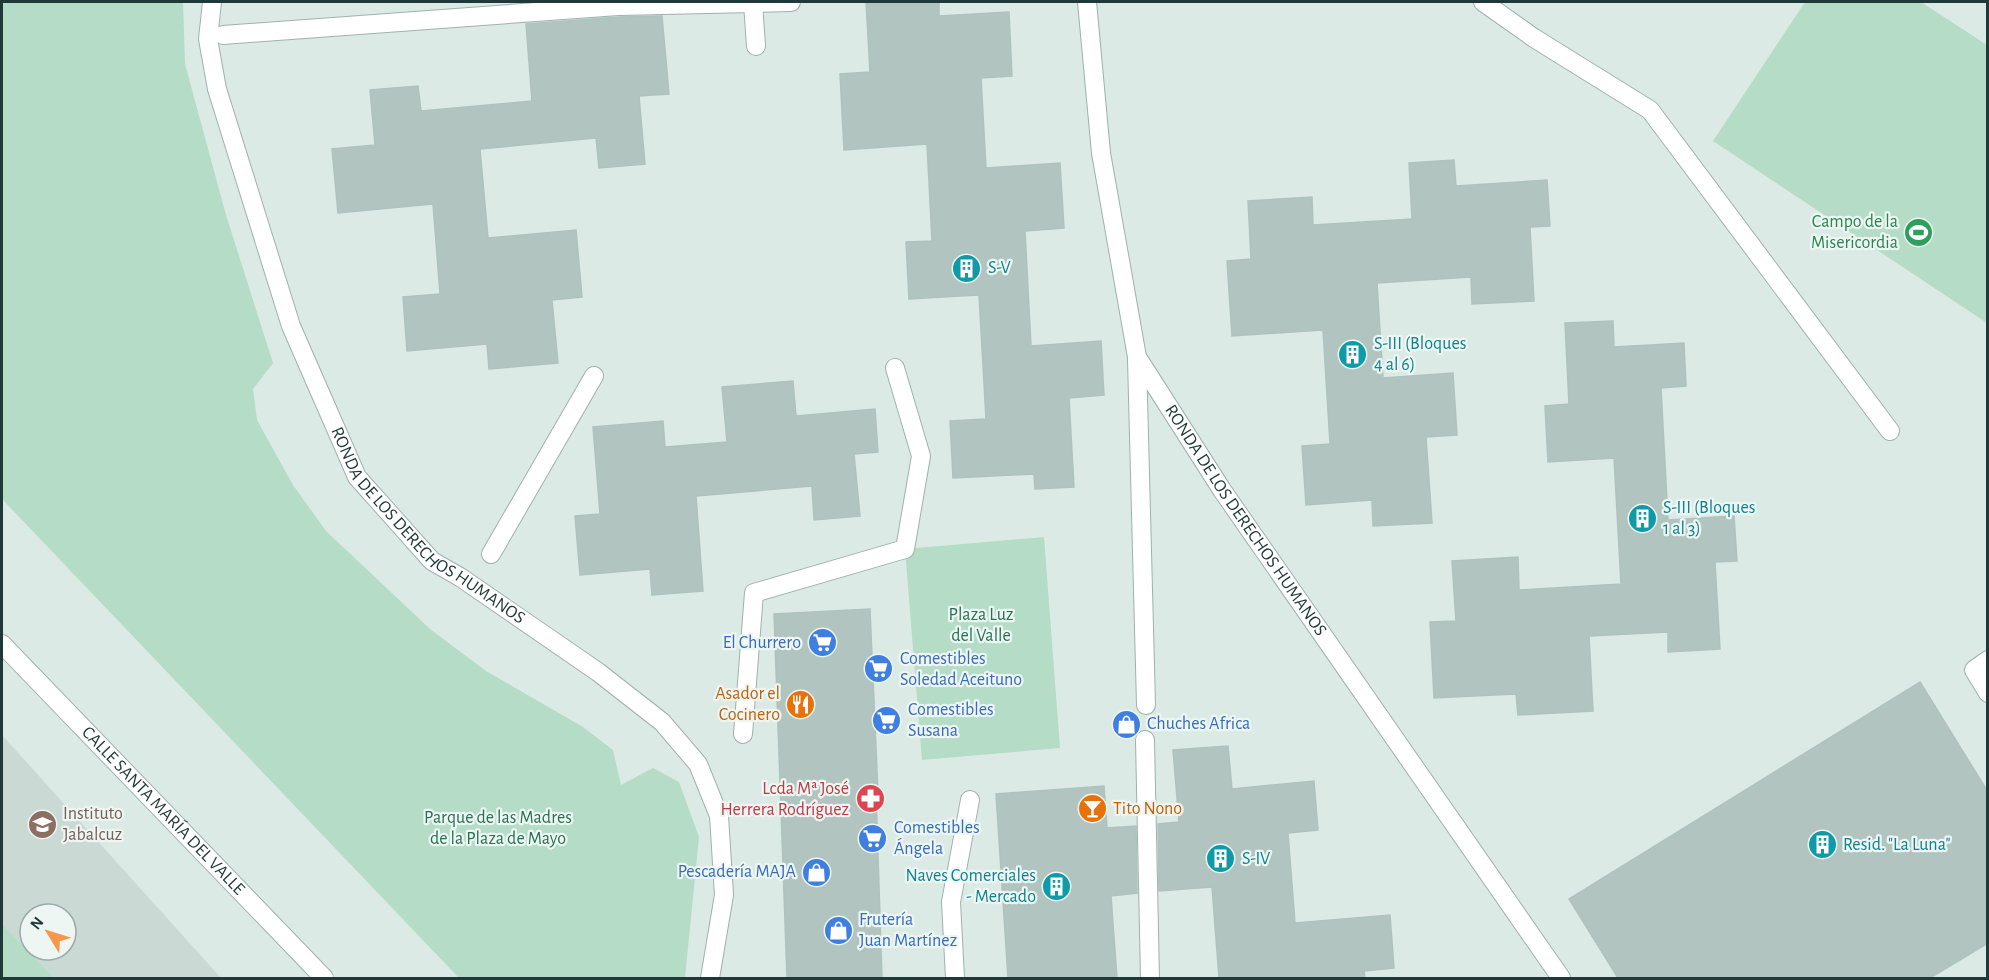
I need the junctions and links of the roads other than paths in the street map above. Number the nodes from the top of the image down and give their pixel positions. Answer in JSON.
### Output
{"nodes":[{"id":1,"x":212,"y":2,"type":"edge"},
{"id":2,"x":791,"y":2,"type":"edge"},
{"id":3,"x":1087,"y":2,"type":"edge"},
{"id":4,"x":1483,"y":2,"type":"edge"},
{"id":5,"x":663,"y":3,"type":"edge"},
{"id":6,"x":753,"y":3,"type":"junction"},
{"id":7,"x":223,"y":35,"type":"dead end"},
{"id":8,"x":756,"y":46,"type":"dead end"},
{"id":9,"x":1137,"y":357,"type":"junction"},
{"id":10,"x":895,"y":368,"type":"dead end"},
{"id":11,"x":594,"y":376,"type":"dead end"},
{"id":12,"x":1890,"y":431,"type":"dead end"},
{"id":13,"x":491,"y":554,"type":"dead end"},
{"id":14,"x":2,"y":644,"type":"edge"},
{"id":15,"x":1988,"y":660,"type":"edge"},
{"id":16,"x":1988,"y":693,"type":"edge"},
{"id":17,"x":1146,"y":705,"type":"dead end"},
{"id":18,"x":743,"y":734,"type":"dead end"},
{"id":19,"x":1145,"y":740,"type":"dead end"},
{"id":20,"x":970,"y":800,"type":"dead end"},
{"id":21,"x":324,"y":978,"type":"edge"},
{"id":22,"x":710,"y":978,"type":"edge"},
{"id":23,"x":955,"y":978,"type":"edge"},
{"id":24,"x":1150,"y":978,"type":"edge"},
{"id":25,"x":1561,"y":978,"type":"edge"}],
"edges":[{"from":1,"to":22,"type":"street","name":"RONDA DE LOS DERECHOS HUMANOS"},
{"from":2,"to":6,"type":"street"},
{"from":3,"to":9,"type":"street","name":"RONDA DE LOS DERECHOS HUMANOS"},
{"from":4,"to":12,"type":"street"},
{"from":5,"to":6,"type":"street"},
{"from":5,"to":7,"type":"street"},
{"from":6,"to":8,"type":"street"},
{"from":9,"to":17,"type":"street"},
{"from":9,"to":25,"type":"street","name":"RONDA DE LOS DERECHOS HUMANOS"},
{"from":10,"to":18,"type":"street"},
{"from":11,"to":13,"type":"street"},
{"from":14,"to":21,"type":"street","name":"CALLE SANTA MARÍA DEL VALLE"},
{"from":15,"to":16,"type":"street"},
{"from":19,"to":24,"type":"street"},
{"from":20,"to":23,"type":"street"}]}
